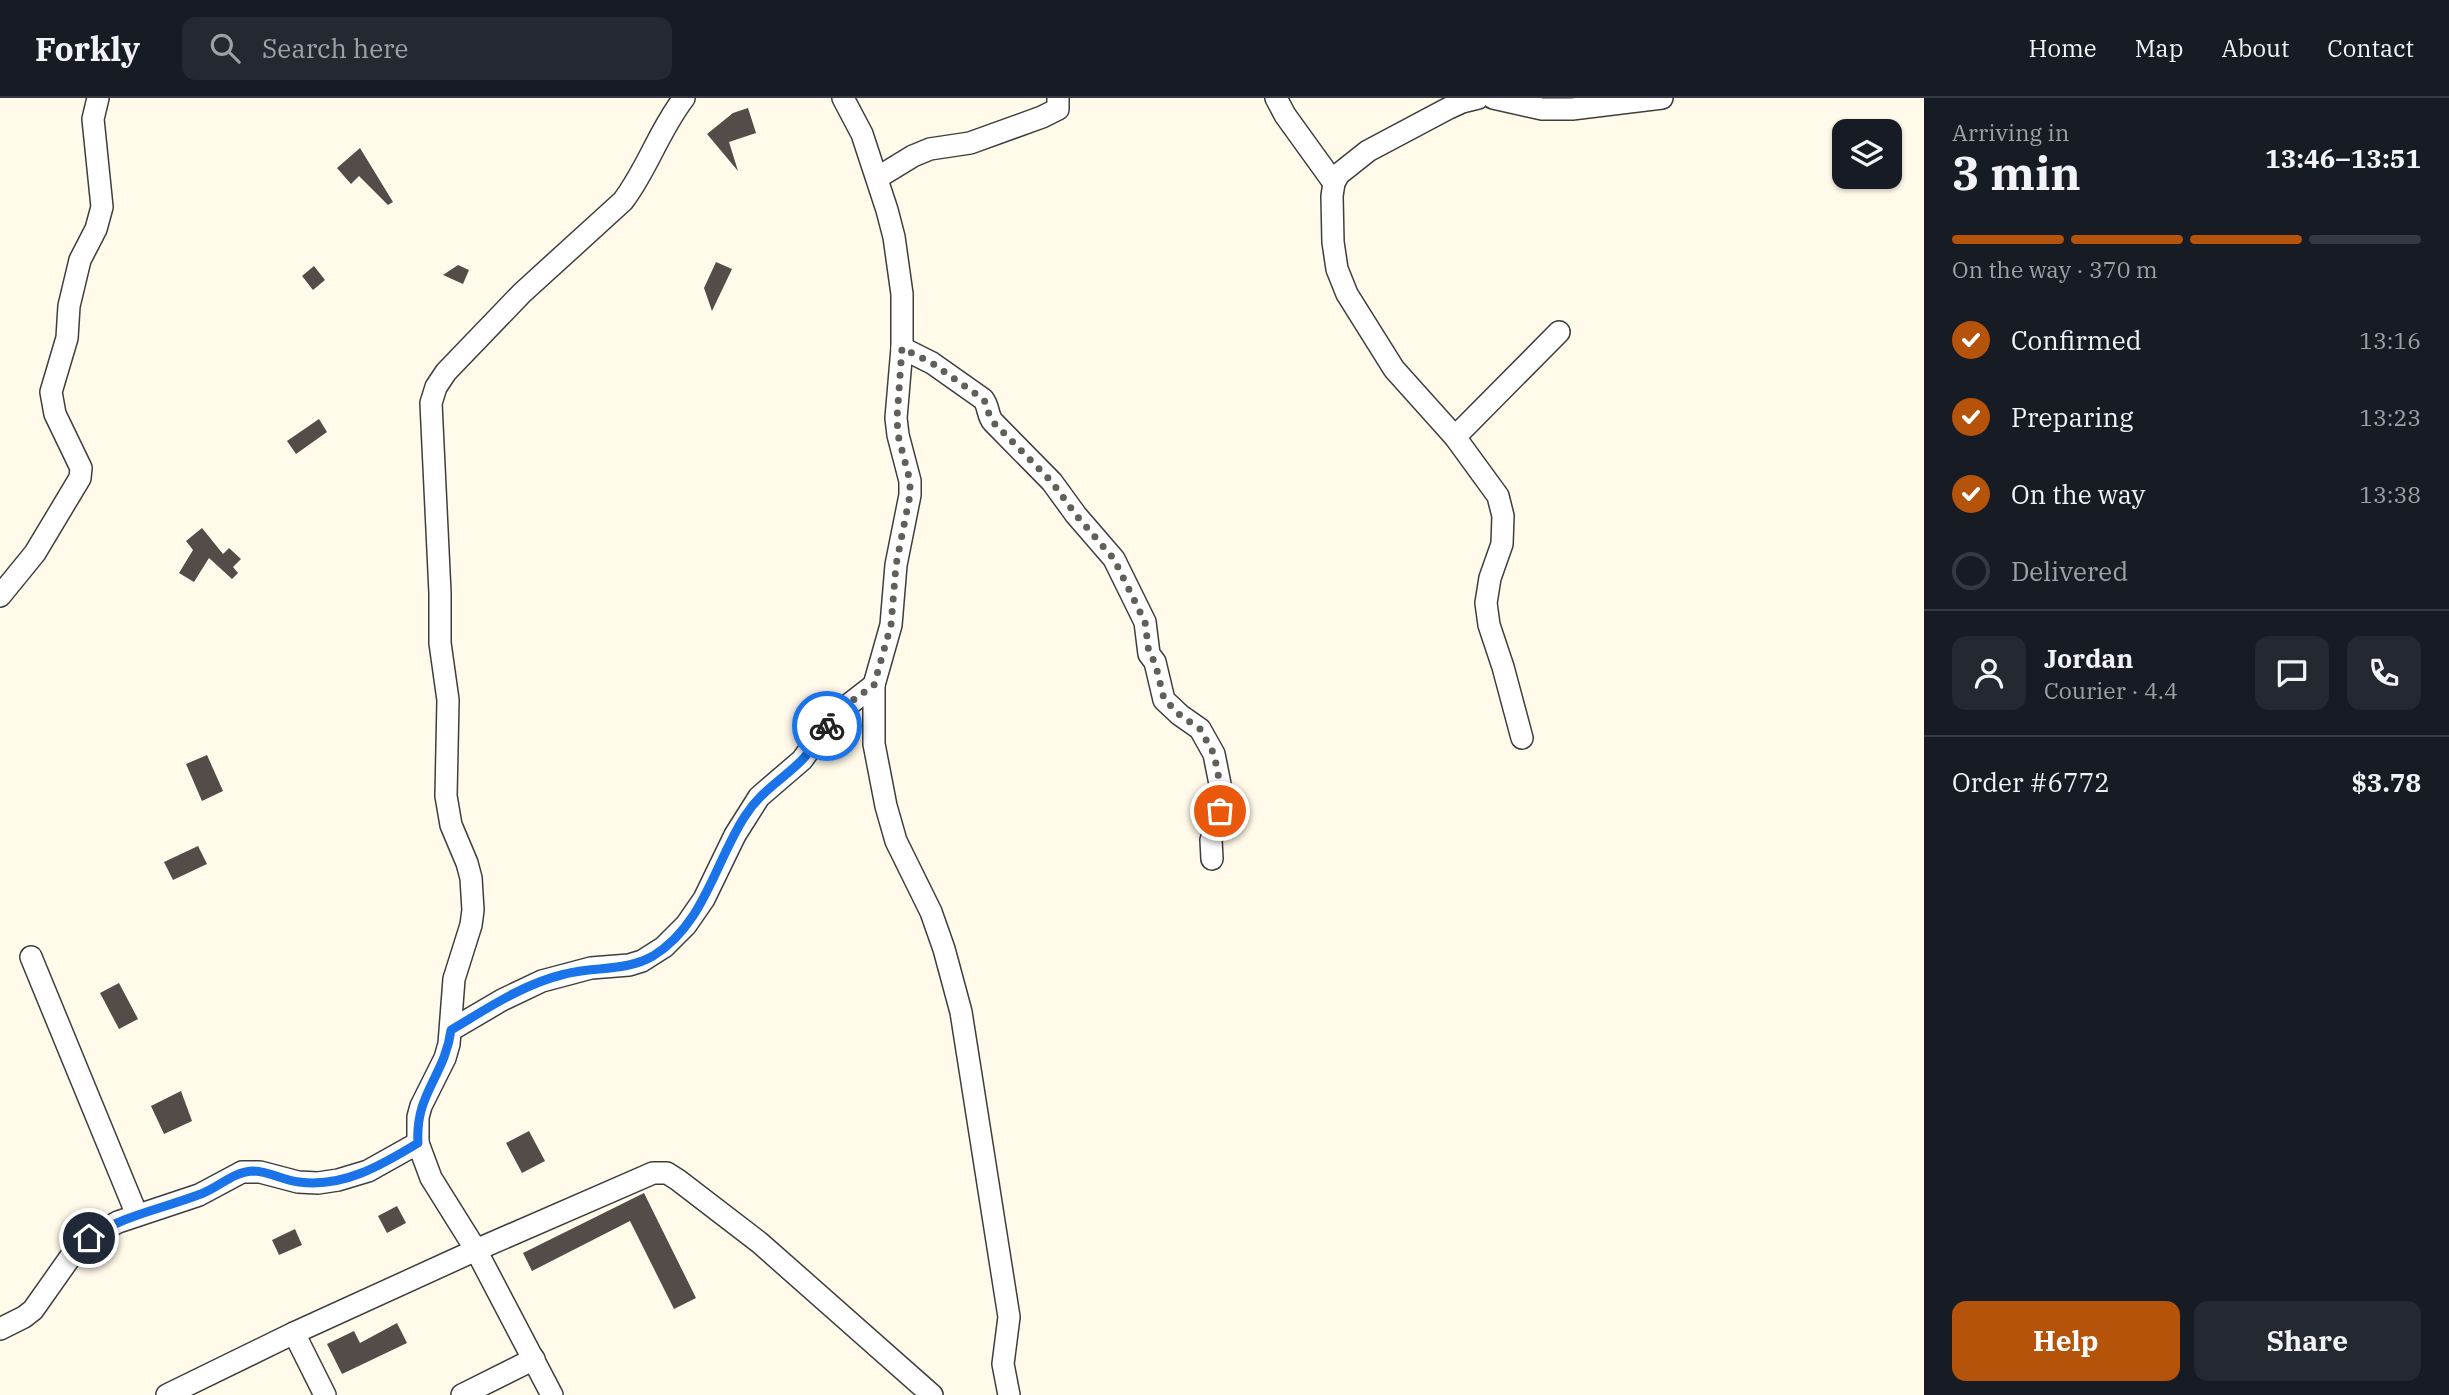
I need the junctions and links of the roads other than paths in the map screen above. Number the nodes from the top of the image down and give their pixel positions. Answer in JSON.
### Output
{"nodes":[{"id":1,"x":98,"y":98,"type":"edge"},
{"id":2,"x":684,"y":98,"type":"edge"},
{"id":3,"x":844,"y":98,"type":"edge"},
{"id":4,"x":1058,"y":98,"type":"edge"},
{"id":5,"x":1276,"y":98,"type":"edge"},
{"id":6,"x":1478,"y":98,"type":"edge"},
{"id":7,"x":1493,"y":98,"type":"edge"},
{"id":8,"x":1662,"y":98,"type":"edge"},
{"id":9,"x":877,"y":178,"type":"junction"},
{"id":10,"x":1334,"y":183,"type":"junction"},
{"id":11,"x":1559,"y":332,"type":"dead end"},
{"id":12,"x":902,"y":348,"type":"junction"},
{"id":13,"x":1455,"y":437,"type":"junction"},
{"id":14,"x":0,"y":596,"type":"edge"},
{"id":15,"x":874,"y":685,"type":"junction"},
{"id":16,"x":1522,"y":738,"type":"dead end"},
{"id":17,"x":1212,"y":859,"type":"dead end"},
{"id":18,"x":31,"y":957,"type":"dead end"},
{"id":19,"x":451,"y":1030,"type":"junction"},
{"id":20,"x":418,"y":1143,"type":"junction"},
{"id":21,"x":137,"y":1215,"type":"junction"},
{"id":22,"x":476,"y":1250,"type":"junction"},
{"id":23,"x":0,"y":1329,"type":"edge"},
{"id":24,"x":294,"y":1333,"type":"junction"},
{"id":25,"x":534,"y":1359,"type":"junction"},
{"id":26,"x":167,"y":1395,"type":"edge"},
{"id":27,"x":325,"y":1395,"type":"edge"},
{"id":28,"x":463,"y":1395,"type":"edge"},
{"id":29,"x":552,"y":1395,"type":"edge"},
{"id":30,"x":932,"y":1395,"type":"edge"},
{"id":31,"x":1009,"y":1395,"type":"edge"}],
"edges":[{"from":1,"to":14,"type":"street"},
{"from":2,"to":19,"type":"street"},
{"from":3,"to":9,"type":"street"},
{"from":4,"to":9,"type":"street"},
{"from":5,"to":10,"type":"street"},
{"from":6,"to":10,"type":"street"},
{"from":7,"to":8,"type":"street"},
{"from":9,"to":12,"type":"street"},
{"from":10,"to":13,"type":"street"},
{"from":11,"to":13,"type":"street"},
{"from":12,"to":15,"type":"street"},
{"from":12,"to":17,"type":"street"},
{"from":13,"to":16,"type":"street"},
{"from":15,"to":19,"type":"street"},
{"from":15,"to":31,"type":"street"},
{"from":18,"to":21,"type":"street"},
{"from":19,"to":20,"type":"street"},
{"from":20,"to":21,"type":"street"},
{"from":20,"to":22,"type":"street"},
{"from":21,"to":23,"type":"street"},
{"from":22,"to":24,"type":"street"},
{"from":22,"to":25,"type":"street"},
{"from":22,"to":30,"type":"street"},
{"from":24,"to":26,"type":"street"},
{"from":24,"to":27,"type":"street"},
{"from":25,"to":28,"type":"street"},
{"from":25,"to":29,"type":"street"}]}
